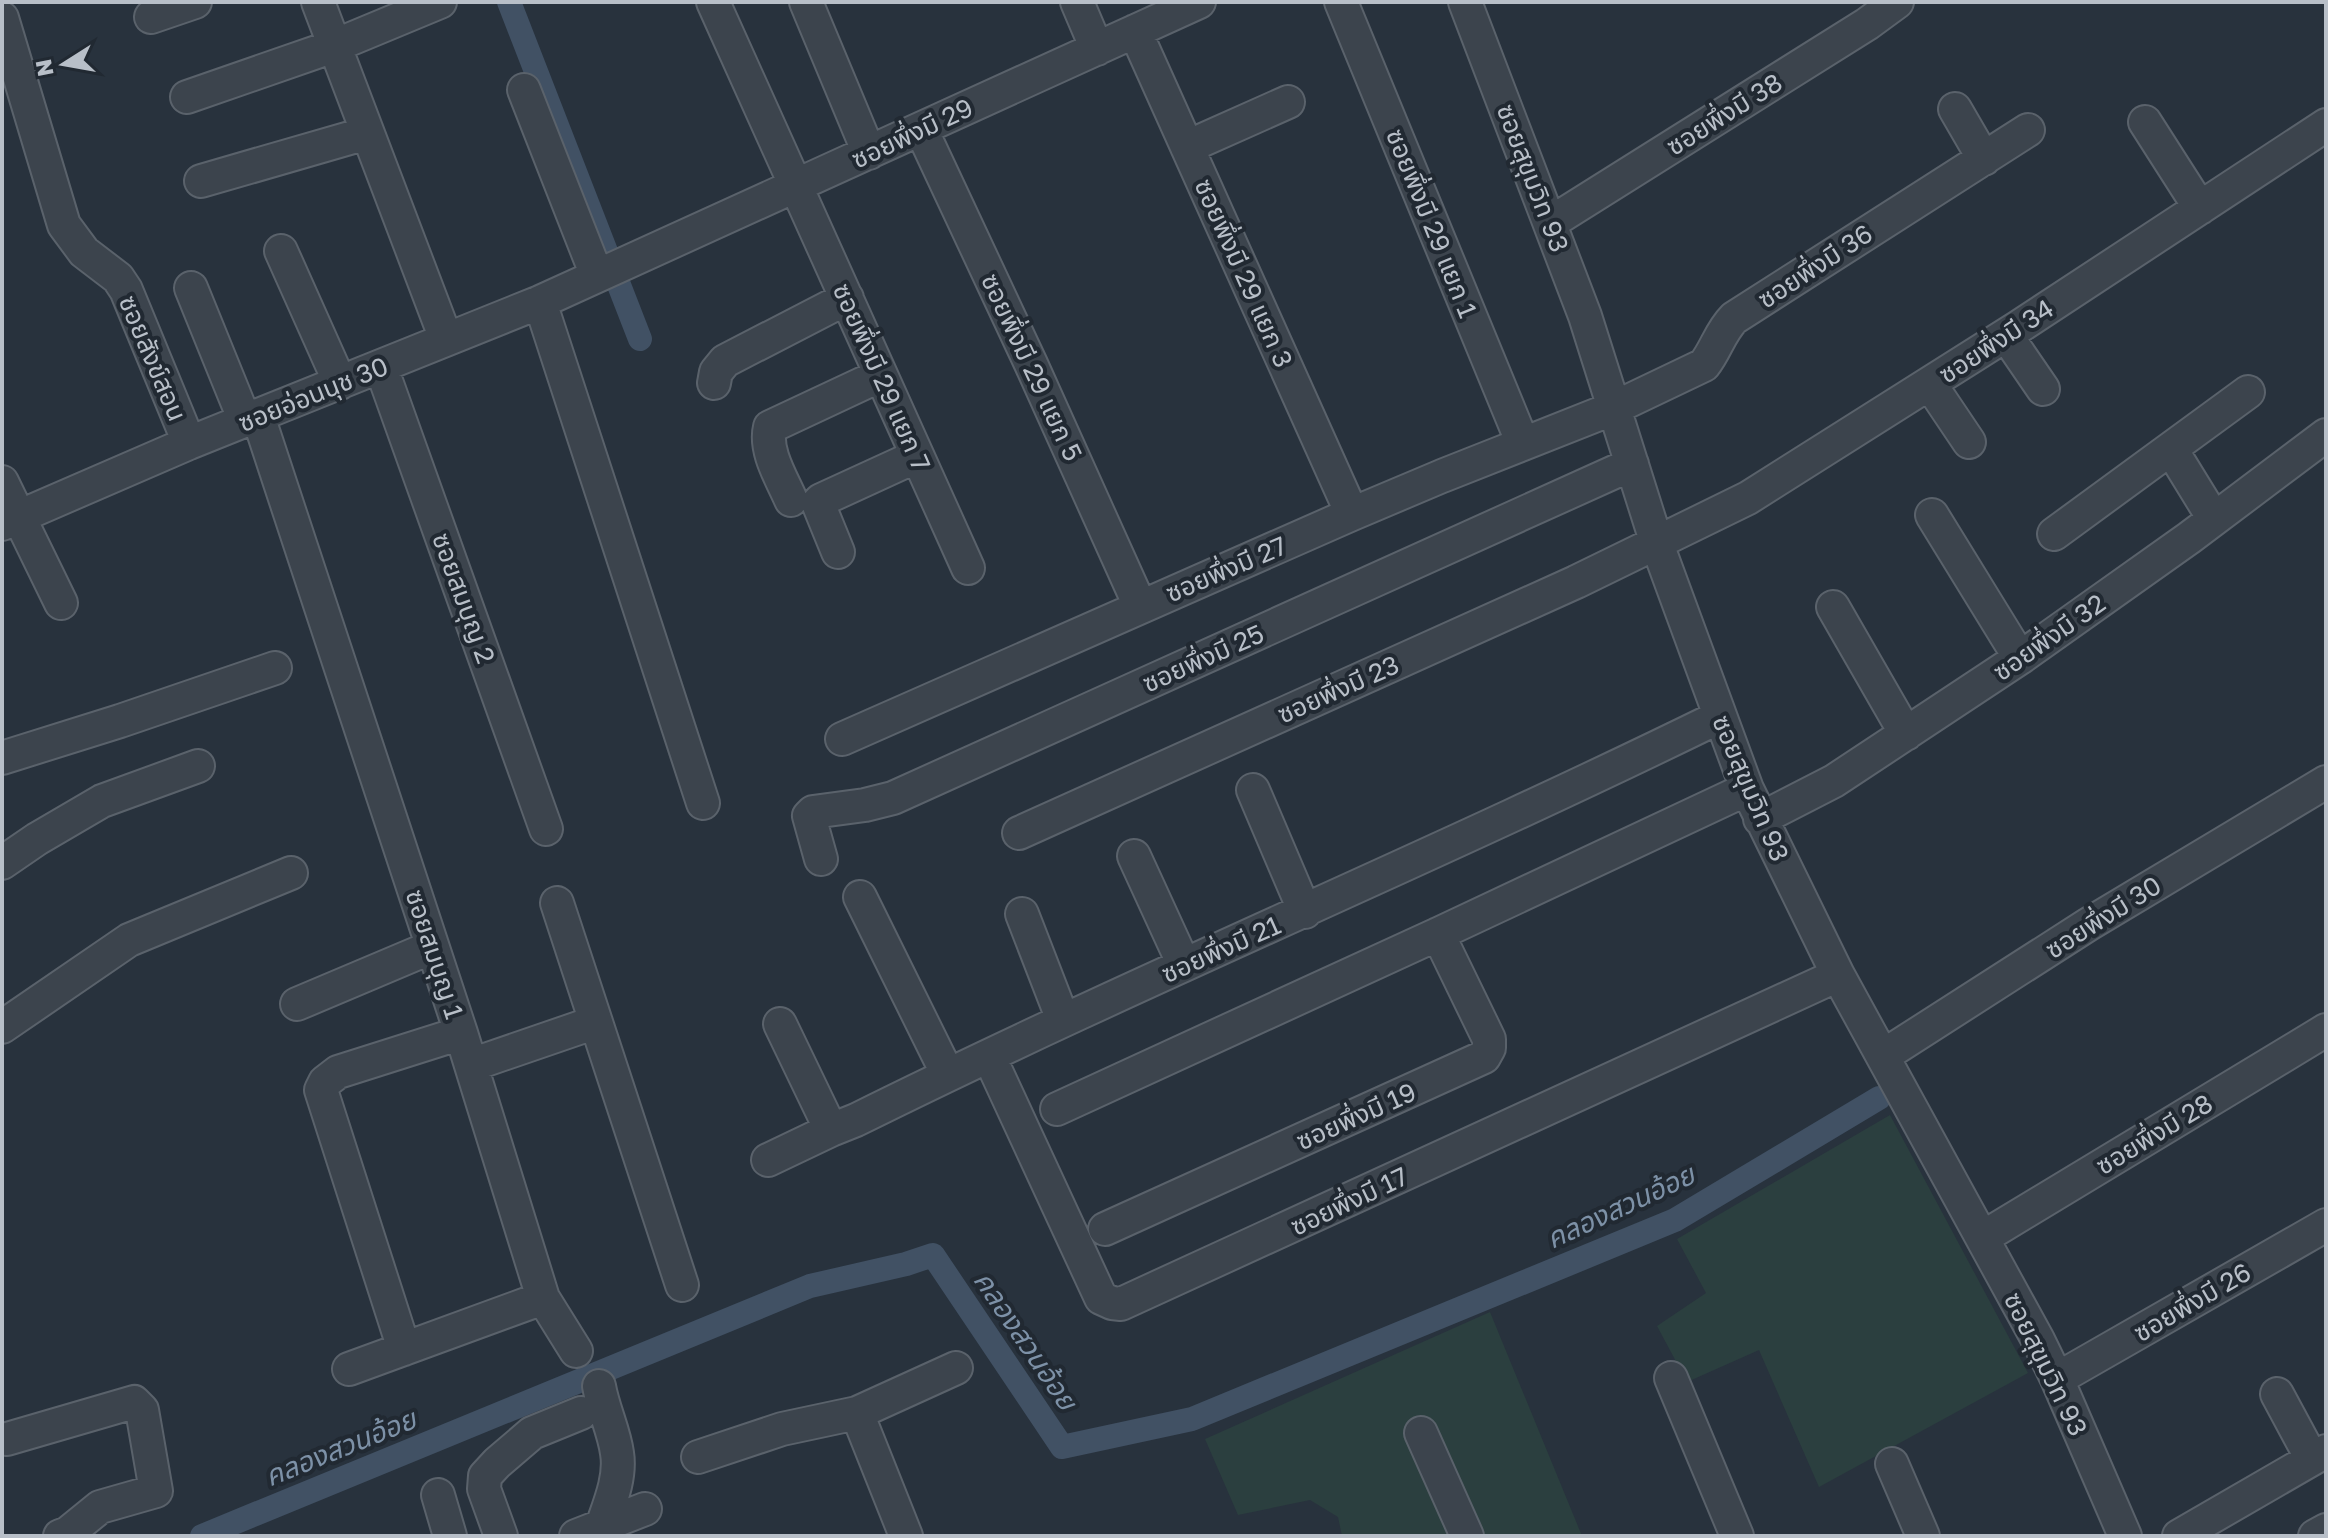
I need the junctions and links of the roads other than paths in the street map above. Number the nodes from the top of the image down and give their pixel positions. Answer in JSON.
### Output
{"nodes":[{"id":1,"x":195,"y":2,"type":"edge"},
{"id":2,"x":318,"y":2,"type":"edge"},
{"id":3,"x":440,"y":2,"type":"edge"},
{"id":4,"x":713,"y":2,"type":"edge"},
{"id":5,"x":806,"y":2,"type":"edge"},
{"id":6,"x":1077,"y":2,"type":"edge"},
{"id":7,"x":1199,"y":2,"type":"edge"},
{"id":8,"x":1341,"y":2,"type":"edge"},
{"id":9,"x":1465,"y":2,"type":"edge"},
{"id":10,"x":1887,"y":5,"type":"edge"},
{"id":11,"x":151,"y":17,"type":"dead end"},
{"id":12,"x":2,"y":18,"type":"edge"},
{"id":13,"x":1135,"y":31,"type":"junction"},
{"id":14,"x":334,"y":46,"type":"junction"},
{"id":15,"x":1097,"y":49,"type":"junction"},
{"id":16,"x":524,"y":90,"type":"dead end"},
{"id":17,"x":187,"y":97,"type":"dead end"},
{"id":18,"x":1288,"y":102,"type":"dead end"},
{"id":19,"x":1955,"y":109,"type":"dead end"},
{"id":20,"x":2145,"y":122,"type":"dead end"},
{"id":21,"x":2326,"y":125,"type":"edge"},
{"id":22,"x":921,"y":129,"type":"junction"},
{"id":23,"x":2028,"y":130,"type":"dead end"},
{"id":24,"x":367,"y":133,"type":"junction"},
{"id":25,"x":1187,"y":147,"type":"junction"},
{"id":26,"x":869,"y":153,"type":"junction"},
{"id":27,"x":1984,"y":159,"type":"junction"},
{"id":28,"x":201,"y":181,"type":"dead end"},
{"id":29,"x":797,"y":186,"type":"junction"},
{"id":30,"x":2200,"y":208,"type":"junction"},
{"id":31,"x":1550,"y":223,"type":"junction"},
{"id":32,"x":281,"y":251,"type":"dead end"},
{"id":33,"x":609,"y":271,"type":"junction"},
{"id":34,"x":191,"y":288,"type":"dead end"},
{"id":35,"x":847,"y":298,"type":"junction"},
{"id":36,"x":540,"y":302,"type":"junction"},
{"id":37,"x":2006,"y":335,"type":"junction"},
{"id":38,"x":446,"y":339,"type":"junction"},
{"id":39,"x":381,"y":367,"type":"junction"},
{"id":40,"x":881,"y":375,"type":"junction"},
{"id":41,"x":340,"y":383,"type":"junction"},
{"id":42,"x":714,"y":383,"type":"dead end"},
{"id":43,"x":1930,"y":384,"type":"junction"},
{"id":44,"x":2043,"y":389,"type":"dead end"},
{"id":45,"x":2248,"y":392,"type":"dead end"},
{"id":46,"x":1614,"y":408,"type":"junction"},
{"id":47,"x":251,"y":418,"type":"junction"},
{"id":48,"x":2326,"y":435,"type":"edge"},
{"id":49,"x":1969,"y":442,"type":"dead end"},
{"id":50,"x":189,"y":443,"type":"junction"},
{"id":51,"x":1523,"y":444,"type":"junction"},
{"id":52,"x":2171,"y":449,"type":"junction"},
{"id":53,"x":917,"y":456,"type":"junction"},
{"id":54,"x":1632,"y":464,"type":"junction"},
{"id":55,"x":2,"y":482,"type":"edge"},
{"id":56,"x":791,"y":500,"type":"dead end"},
{"id":57,"x":1352,"y":514,"type":"junction"},
{"id":58,"x":1932,"y":515,"type":"dead end"},
{"id":59,"x":2214,"y":519,"type":"junction"},
{"id":60,"x":11,"y":520,"type":"edge"},
{"id":61,"x":2054,"y":534,"type":"dead end"},
{"id":62,"x":1657,"y":544,"type":"junction"},
{"id":63,"x":838,"y":552,"type":"dead end"},
{"id":64,"x":968,"y":568,"type":"dead end"},
{"id":65,"x":61,"y":603,"type":"dead end"},
{"id":66,"x":1140,"y":606,"type":"junction"},
{"id":67,"x":1833,"y":607,"type":"dead end"},
{"id":68,"x":2020,"y":658,"type":"junction"},
{"id":69,"x":275,"y":668,"type":"dead end"},
{"id":70,"x":1719,"y":717,"type":"junction"},
{"id":71,"x":1906,"y":734,"type":"junction"},
{"id":72,"x":842,"y":739,"type":"dead end"},
{"id":73,"x":6,"y":746,"type":"edge"},
{"id":74,"x":198,"y":766,"type":"dead end"},
{"id":75,"x":2326,"y":782,"type":"edge"},
{"id":76,"x":1747,"y":789,"type":"junction"},
{"id":77,"x":1253,"y":790,"type":"dead end"},
{"id":78,"x":703,"y":803,"type":"dead end"},
{"id":79,"x":1760,"y":819,"type":"junction"},
{"id":80,"x":546,"y":829,"type":"dead end"},
{"id":81,"x":1019,"y":833,"type":"dead end"},
{"id":82,"x":1134,"y":856,"type":"dead end"},
{"id":83,"x":821,"y":859,"type":"dead end"},
{"id":84,"x":2,"y":863,"type":"edge"},
{"id":85,"x":291,"y":873,"type":"dead end"},
{"id":86,"x":860,"y":897,"type":"dead end"},
{"id":87,"x":557,"y":903,"type":"dead end"},
{"id":88,"x":1305,"y":912,"type":"junction"},
{"id":89,"x":1022,"y":914,"type":"dead end"},
{"id":90,"x":1438,"y":934,"type":"junction"},
{"id":91,"x":432,"y":947,"type":"junction"},
{"id":92,"x":1184,"y":965,"type":"junction"},
{"id":93,"x":1838,"y":975,"type":"junction"},
{"id":94,"x":297,"y":1004,"type":"dead end"},
{"id":95,"x":1063,"y":1020,"type":"junction"},
{"id":96,"x":596,"y":1022,"type":"junction"},
{"id":97,"x":780,"y":1024,"type":"dead end"},
{"id":98,"x":3,"y":1025,"type":"edge"},
{"id":99,"x":2326,"y":1030,"type":"edge"},
{"id":100,"x":461,"y":1033,"type":"junction"},
{"id":101,"x":989,"y":1056,"type":"junction"},
{"id":102,"x":1883,"y":1056,"type":"junction"},
{"id":103,"x":471,"y":1065,"type":"junction"},
{"id":104,"x":948,"y":1075,"type":"junction"},
{"id":105,"x":1057,"y":1109,"type":"dead end"},
{"id":106,"x":831,"y":1130,"type":"junction"},
{"id":107,"x":768,"y":1160,"type":"dead end"},
{"id":108,"x":2326,"y":1225,"type":"edge"},
{"id":109,"x":1105,"y":1229,"type":"dead end"},
{"id":110,"x":1982,"y":1238,"type":"junction"},
{"id":111,"x":682,"y":1285,"type":"dead end"},
{"id":112,"x":543,"y":1298,"type":"junction"},
{"id":113,"x":404,"y":1349,"type":"junction"},
{"id":114,"x":576,"y":1351,"type":"dead end"},
{"id":115,"x":956,"y":1368,"type":"dead end"},
{"id":116,"x":349,"y":1369,"type":"dead end"},
{"id":117,"x":1671,"y":1378,"type":"dead end"},
{"id":118,"x":2057,"y":1379,"type":"junction"},
{"id":119,"x":599,"y":1386,"type":"dead end"},
{"id":120,"x":2277,"y":1394,"type":"dead end"},
{"id":121,"x":581,"y":1413,"type":"dead end"},
{"id":122,"x":857,"y":1413,"type":"junction"},
{"id":123,"x":1421,"y":1433,"type":"dead end"},
{"id":124,"x":7,"y":1439,"type":"dead end"},
{"id":125,"x":2319,"y":1455,"type":"edge"},
{"id":126,"x":698,"y":1457,"type":"dead end"},
{"id":127,"x":1892,"y":1464,"type":"dead end"},
{"id":128,"x":438,"y":1495,"type":"dead end"},
{"id":129,"x":645,"y":1509,"type":"dead end"},
{"id":130,"x":2326,"y":1530,"type":"edge"},
{"id":131,"x":589,"y":1531,"type":"edge"},
{"id":132,"x":60,"y":1536,"type":"edge"},
{"id":133,"x":450,"y":1536,"type":"edge"},
{"id":134,"x":501,"y":1536,"type":"edge"},
{"id":135,"x":906,"y":1536,"type":"edge"},
{"id":136,"x":1467,"y":1536,"type":"edge"},
{"id":137,"x":1737,"y":1536,"type":"edge"},
{"id":138,"x":1923,"y":1536,"type":"edge"},
{"id":139,"x":2125,"y":1536,"type":"edge"},
{"id":140,"x":2179,"y":1536,"type":"edge"},
{"id":141,"x":2315,"y":1536,"type":"edge"}],
"edges":[{"from":1,"to":11,"type":"street"},
{"from":2,"to":14,"type":"street"},
{"from":3,"to":14,"type":"street"},
{"from":4,"to":29,"type":"street","name":"ซอยพึ่งมี 29 แยก 7"},
{"from":5,"to":26,"type":"street"},
{"from":6,"to":15,"type":"street"},
{"from":7,"to":13,"type":"street","name":"ซอยพึ่งมี 29"},
{"from":8,"to":51,"type":"street","name":"ซอยพึ่งมี 29 แยก 1"},
{"from":9,"to":31,"type":"street","name":"ซอยสุขุมวิท 93"},
{"from":10,"to":31,"type":"street","name":"ซอยพึ่งมี 38"},
{"from":12,"to":50,"type":"street","name":"ซอยสังข์สอน"},
{"from":13,"to":15,"type":"street","name":"ซอยพึ่งมี 29"},
{"from":13,"to":25,"type":"street","name":"ซอยพึ่งมี 29 แยก 3"},
{"from":14,"to":17,"type":"street"},
{"from":14,"to":24,"type":"street"},
{"from":15,"to":22,"type":"street","name":"ซอยพึ่งมี 29"},
{"from":16,"to":33,"type":"street"},
{"from":18,"to":25,"type":"street"},
{"from":19,"to":27,"type":"street"},
{"from":20,"to":30,"type":"street"},
{"from":21,"to":30,"type":"street","name":"ซอยพึ่งมี 34"},
{"from":22,"to":26,"type":"street","name":"ซอยพึ่งมี 29"},
{"from":22,"to":66,"type":"street","name":"ซอยพึ่งมี 29 แยก 5"},
{"from":23,"to":27,"type":"street","name":"ซอยพึ่งมี 36"},
{"from":24,"to":28,"type":"street"},
{"from":24,"to":38,"type":"street"},
{"from":25,"to":57,"type":"street","name":"ซอยพึ่งมี 29 แยก 3"},
{"from":26,"to":29,"type":"street","name":"ซอยพึ่งมี 29"},
{"from":27,"to":46,"type":"street","name":"ซอยพึ่งมี 36"},
{"from":29,"to":33,"type":"street","name":"ซอยพึ่งมี 29"},
{"from":29,"to":35,"type":"street","name":"ซอยพึ่งมี 29 แยก 7"},
{"from":30,"to":37,"type":"street","name":"ซอยพึ่งมี 34"},
{"from":31,"to":46,"type":"street","name":"ซอยสุขุมวิท 93"},
{"from":32,"to":41,"type":"street"},
{"from":33,"to":36,"type":"street","name":"ซอยอ่อนนุช 30"},
{"from":34,"to":47,"type":"street","name":"ซอยสมบุญ 1"},
{"from":35,"to":40,"type":"street","name":"ซอยพึ่งมี 29 แยก 7"},
{"from":35,"to":42,"type":"street"},
{"from":36,"to":38,"type":"street","name":"ซอยอ่อนนุช 30"},
{"from":36,"to":78,"type":"street"},
{"from":37,"to":43,"type":"street","name":"ซอยพึ่งมี 34"},
{"from":37,"to":44,"type":"street"},
{"from":38,"to":39,"type":"street","name":"ซอยอ่อนนุช 30"},
{"from":39,"to":41,"type":"street","name":"ซอยอ่อนนุช 30"},
{"from":39,"to":80,"type":"street","name":"ซอยสมบุญ 2"},
{"from":40,"to":53,"type":"street","name":"ซอยพึ่งมี 29 แยก 7"},
{"from":40,"to":56,"type":"street"},
{"from":41,"to":47,"type":"street","name":"ซอยอ่อนนุช 30"},
{"from":43,"to":49,"type":"street"},
{"from":43,"to":62,"type":"street","name":"ซอยพึ่งมี 34"},
{"from":45,"to":52,"type":"street"},
{"from":46,"to":51,"type":"street","name":"ซอยพึ่งมี 27"},
{"from":46,"to":54,"type":"street","name":"ซอยสุขุมวิท 93"},
{"from":47,"to":50,"type":"street","name":"ซอยอ่อนนุช 30"},
{"from":47,"to":91,"type":"street","name":"ซอยสมบุญ 1"},
{"from":48,"to":59,"type":"street","name":"ซอยพึ่งมี 32"},
{"from":50,"to":60,"type":"street","name":"ซอยอ่อนนุช 30"},
{"from":51,"to":57,"type":"street","name":"ซอยพึ่งมี 27"},
{"from":52,"to":59,"type":"street"},
{"from":52,"to":61,"type":"street"},
{"from":53,"to":63,"type":"street"},
{"from":53,"to":64,"type":"street","name":"ซอยพึ่งมี 29 แยก 7"},
{"from":54,"to":62,"type":"street","name":"ซอยสุขุมวิท 93"},
{"from":54,"to":83,"type":"street","name":"ซอยพึ่งมี 25"},
{"from":55,"to":60,"type":"street"},
{"from":57,"to":66,"type":"street","name":"ซอยพึ่งมี 27"},
{"from":58,"to":68,"type":"street"},
{"from":59,"to":68,"type":"street","name":"ซอยพึ่งมี 32"},
{"from":60,"to":65,"type":"street"},
{"from":62,"to":70,"type":"street","name":"ซอยสุขุมวิท 93"},
{"from":62,"to":81,"type":"street","name":"ซอยพึ่งมี 23"},
{"from":66,"to":72,"type":"street","name":"ซอยพึ่งมี 27"},
{"from":67,"to":71,"type":"street"},
{"from":68,"to":71,"type":"street","name":"ซอยพึ่งมี 32"},
{"from":69,"to":73,"type":"street"},
{"from":70,"to":76,"type":"street","name":"ซอยสุขุมวิท 93"},
{"from":70,"to":88,"type":"street","name":"ซอยพึ่งมี 21"},
{"from":71,"to":79,"type":"street","name":"ซอยพึ่งมี 32"},
{"from":74,"to":84,"type":"street"},
{"from":75,"to":102,"type":"street","name":"ซอยพึ่งมี 30"},
{"from":76,"to":79,"type":"street","name":"ซอยสุขุมวิท 93"},
{"from":76,"to":90,"type":"street"},
{"from":77,"to":88,"type":"street"},
{"from":79,"to":93,"type":"street","name":"ซอยสุขุมวิท 93"},
{"from":82,"to":92,"type":"street"},
{"from":85,"to":98,"type":"street"},
{"from":86,"to":104,"type":"street"},
{"from":87,"to":96,"type":"street"},
{"from":88,"to":92,"type":"street","name":"ซอยพึ่งมี 21"},
{"from":89,"to":95,"type":"street"},
{"from":90,"to":105,"type":"street"},
{"from":90,"to":109,"type":"street","name":"ซอยพึ่งมี 19"},
{"from":91,"to":94,"type":"street"},
{"from":91,"to":100,"type":"street","name":"ซอยสมบุญ 1"},
{"from":92,"to":95,"type":"street","name":"ซอยพึ่งมี 21"},
{"from":93,"to":101,"type":"street","name":"ซอยพึ่งมี 17"},
{"from":93,"to":102,"type":"street","name":"ซอยสุขุมวิท 93"},
{"from":95,"to":101,"type":"street","name":"ซอยพึ่งมี 21"},
{"from":96,"to":103,"type":"street"},
{"from":96,"to":111,"type":"street"},
{"from":97,"to":106,"type":"street"},
{"from":99,"to":110,"type":"street","name":"ซอยพึ่งมี 28"},
{"from":100,"to":103,"type":"street","name":"ซอยสมบุญ 1"},
{"from":100,"to":113,"type":"street"},
{"from":101,"to":104,"type":"street","name":"ซอยพึ่งมี 21"},
{"from":102,"to":110,"type":"street","name":"ซอยสุขุมวิท 93"},
{"from":103,"to":112,"type":"street","name":"ซอยสมบุญ 1"},
{"from":104,"to":106,"type":"street","name":"ซอยพึ่งมี 21"},
{"from":106,"to":107,"type":"street","name":"ซอยพึ่งมี 21"},
{"from":108,"to":118,"type":"street","name":"ซอยพึ่งมี 26"},
{"from":110,"to":118,"type":"street","name":"ซอยสุขุมวิท 93"},
{"from":112,"to":113,"type":"street"},
{"from":112,"to":114,"type":"street","name":"ซอยสมบุญ 1"},
{"from":113,"to":116,"type":"street"},
{"from":115,"to":122,"type":"street"},
{"from":117,"to":137,"type":"street"},
{"from":118,"to":139,"type":"street","name":"ซอยสุขุมวิท 93"},
{"from":119,"to":131,"type":"street"},
{"from":120,"to":125,"type":"street"},
{"from":121,"to":134,"type":"street"},
{"from":122,"to":126,"type":"street"},
{"from":122,"to":135,"type":"street"},
{"from":123,"to":136,"type":"street"},
{"from":124,"to":132,"type":"street"},
{"from":125,"to":140,"type":"street"},
{"from":127,"to":138,"type":"street"},
{"from":128,"to":133,"type":"street"},
{"from":129,"to":131,"type":"street"},
{"from":130,"to":141,"type":"street"}]}
